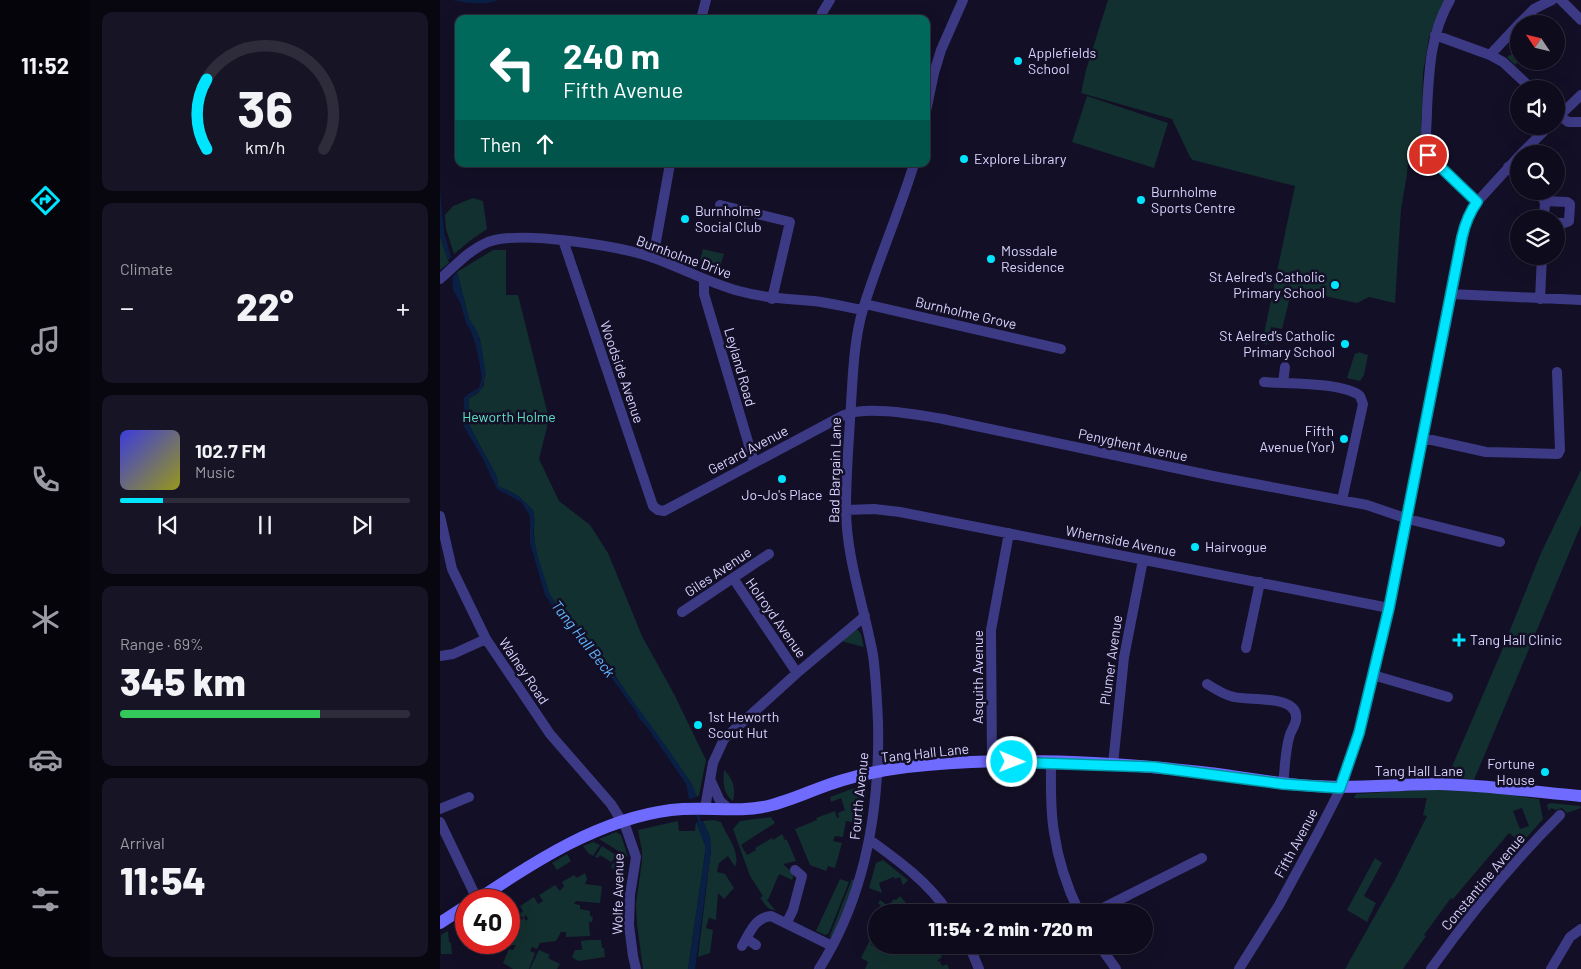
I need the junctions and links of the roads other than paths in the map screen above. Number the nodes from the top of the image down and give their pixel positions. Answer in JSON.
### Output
{"nodes":[{"id":1,"x":706,"y":0,"type":"edge"},
{"id":2,"x":830,"y":0,"type":"edge"},
{"id":3,"x":963,"y":0,"type":"edge"},
{"id":4,"x":1450,"y":0,"type":"edge"},
{"id":5,"x":1552,"y":0,"type":"edge"},
{"id":6,"x":1561,"y":0,"type":"edge"},
{"id":7,"x":702,"y":15,"type":"edge"},
{"id":8,"x":822,"y":15,"type":"edge"},
{"id":9,"x":1528,"y":15,"type":"edge"},
{"id":10,"x":1581,"y":20,"type":"edge"},
{"id":11,"x":1510,"y":34,"type":"edge"},
{"id":12,"x":1435,"y":35,"type":"junction"},
{"id":13,"x":1490,"y":55,"type":"junction"},
{"id":14,"x":1523,"y":80,"type":"edge"},
{"id":15,"x":930,"y":92,"type":"edge"},
{"id":16,"x":1581,"y":95,"type":"edge"},
{"id":17,"x":1565,"y":109,"type":"edge"},
{"id":18,"x":1565,"y":120,"type":"edge"},
{"id":19,"x":1581,"y":122,"type":"edge"},
{"id":20,"x":1539,"y":135,"type":"edge"},
{"id":21,"x":1530,"y":145,"type":"edge"},
{"id":22,"x":669,"y":167,"type":"edge"},
{"id":23,"x":913,"y":167,"type":"edge"},
{"id":24,"x":1508,"y":167,"type":"edge"},
{"id":25,"x":1545,"y":201,"type":"joint"},
{"id":26,"x":1477,"y":202,"type":"junction"},
{"id":27,"x":720,"y":205,"type":"dead end"},
{"id":28,"x":1544,"y":210,"type":"edge"},
{"id":29,"x":1565,"y":222,"type":"edge"},
{"id":30,"x":563,"y":240,"type":"junction"},
{"id":31,"x":653,"y":258,"type":"junction"},
{"id":32,"x":1542,"y":265,"type":"edge"},
{"id":33,"x":443,"y":276,"type":"edge"},
{"id":34,"x":704,"y":280,"type":"junction"},
{"id":35,"x":1451,"y":294,"type":"junction"},
{"id":36,"x":772,"y":299,"type":"junction"},
{"id":37,"x":1540,"y":299,"type":"junction"},
{"id":38,"x":1581,"y":300,"type":"edge"},
{"id":39,"x":864,"y":307,"type":"junction"},
{"id":40,"x":1061,"y":349,"type":"dead end"},
{"id":41,"x":1285,"y":367,"type":"dead end"},
{"id":42,"x":1557,"y":372,"type":"dead end"},
{"id":43,"x":1264,"y":382,"type":"dead end"},
{"id":44,"x":1283,"y":383,"type":"junction"},
{"id":45,"x":851,"y":412,"type":"junction"},
{"id":46,"x":1423,"y":438,"type":"junction"},
{"id":47,"x":754,"y":462,"type":"junction"},
{"id":48,"x":1342,"y":500,"type":"junction"},
{"id":49,"x":658,"y":510,"type":"joint"},
{"id":50,"x":846,"y":510,"type":"junction"},
{"id":51,"x":440,"y":516,"type":"edge"},
{"id":52,"x":1408,"y":519,"type":"junction"},
{"id":53,"x":1009,"y":533,"type":"junction"},
{"id":54,"x":1500,"y":542,"type":"dead end"},
{"id":55,"x":769,"y":554,"type":"dead end"},
{"id":56,"x":1143,"y":560,"type":"junction"},
{"id":57,"x":732,"y":578,"type":"junction"},
{"id":58,"x":1260,"y":582,"type":"junction"},
{"id":59,"x":1389,"y":608,"type":"junction"},
{"id":60,"x":682,"y":612,"type":"dead end"},
{"id":61,"x":865,"y":616,"type":"junction"},
{"id":62,"x":486,"y":639,"type":"junction"},
{"id":63,"x":1246,"y":648,"type":"dead end"},
{"id":64,"x":440,"y":656,"type":"edge"},
{"id":65,"x":797,"y":673,"type":"junction"},
{"id":66,"x":1373,"y":675,"type":"junction"},
{"id":67,"x":1207,"y":684,"type":"dead end"},
{"id":68,"x":1448,"y":697,"type":"dead end"},
{"id":69,"x":992,"y":762,"type":"junction"},
{"id":70,"x":1050,"y":762,"type":"junction"},
{"id":71,"x":1113,"y":764,"type":"junction"},
{"id":72,"x":877,"y":772,"type":"junction"},
{"id":73,"x":710,"y":778,"type":"junction"},
{"id":74,"x":1283,"y":784,"type":"junction"},
{"id":75,"x":1340,"y":788,"type":"junction"},
{"id":76,"x":1581,"y":793,"type":"edge"},
{"id":77,"x":469,"y":797,"type":"dead end"},
{"id":78,"x":705,"y":808,"type":"junction"},
{"id":79,"x":440,"y":809,"type":"edge"},
{"id":80,"x":729,"y":809,"type":"junction"},
{"id":81,"x":1560,"y":815,"type":"dead end"},
{"id":82,"x":623,"y":821,"type":"junction"},
{"id":83,"x":440,"y":822,"type":"edge"},
{"id":84,"x":870,"y":840,"type":"junction"},
{"id":85,"x":1202,"y":858,"type":"dead end"},
{"id":86,"x":802,"y":873,"type":"dead end"},
{"id":87,"x":472,"y":889,"type":"edge"},
{"id":88,"x":493,"y":889,"type":"edge"},
{"id":89,"x":942,"y":904,"type":"edge"},
{"id":90,"x":1076,"y":904,"type":"edge"},
{"id":91,"x":1111,"y":904,"type":"edge"},
{"id":92,"x":455,"y":913,"type":"edge"},
{"id":93,"x":787,"y":922,"type":"junction"},
{"id":94,"x":440,"y":923,"type":"edge"},
{"id":95,"x":1581,"y":929,"type":"edge"},
{"id":96,"x":748,"y":943,"type":"dead end"},
{"id":97,"x":832,"y":946,"type":"junction"},
{"id":98,"x":973,"y":954,"type":"edge"},
{"id":99,"x":1105,"y":954,"type":"edge"},
{"id":100,"x":636,"y":969,"type":"edge"},
{"id":101,"x":819,"y":969,"type":"edge"},
{"id":102,"x":979,"y":969,"type":"edge"},
{"id":103,"x":1116,"y":969,"type":"edge"},
{"id":104,"x":1239,"y":969,"type":"edge"},
{"id":105,"x":1431,"y":969,"type":"edge"},
{"id":106,"x":1551,"y":969,"type":"edge"}],
"edges":[{"from":1,"to":7,"type":"street"},
{"from":2,"to":8,"type":"street"},
{"from":3,"to":15,"type":"street"},
{"from":4,"to":12,"type":"street"},
{"from":5,"to":9,"type":"street"},
{"from":6,"to":10,"type":"street"},
{"from":11,"to":13,"type":"street"},
{"from":12,"to":13,"type":"street"},
{"from":12,"to":26,"type":"street"},
{"from":13,"to":14,"type":"street"},
{"from":16,"to":17,"type":"street"},
{"from":18,"to":19,"type":"street"},
{"from":20,"to":21,"type":"street","name":"Fifth Avenue"},
{"from":22,"to":31,"type":"street"},
{"from":23,"to":39,"type":"street","name":"Bad Bargain Lane"},
{"from":24,"to":26,"type":"street","name":"Fifth Avenue"},
{"from":25,"to":28,"type":"street"},
{"from":25,"to":29,"type":"street"},
{"from":26,"to":35,"type":"street","name":"Fifth Avenue"},
{"from":27,"to":36,"type":"street"},
{"from":30,"to":31,"type":"street","name":"Burnholme Drive"},
{"from":30,"to":33,"type":"street","name":"Burnholme Drive"},
{"from":30,"to":49,"type":"street","name":"Woodside Avenue"},
{"from":31,"to":34,"type":"street","name":"Burnholme Drive"},
{"from":32,"to":37,"type":"street"},
{"from":34,"to":36,"type":"street","name":"Burnholme Drive"},
{"from":34,"to":47,"type":"street","name":"Leyland Road"},
{"from":35,"to":37,"type":"street"},
{"from":35,"to":46,"type":"street","name":"Fifth Avenue"},
{"from":36,"to":39,"type":"street","name":"Burnholme Drive"},
{"from":37,"to":38,"type":"street"},
{"from":39,"to":40,"type":"street","name":"Burnholme Grove"},
{"from":39,"to":45,"type":"street","name":"Bad Bargain Lane"},
{"from":41,"to":44,"type":"street"},
{"from":42,"to":46,"type":"street"},
{"from":43,"to":44,"type":"street"},
{"from":44,"to":48,"type":"street"},
{"from":45,"to":47,"type":"street","name":"Gerard Avenue"},
{"from":45,"to":48,"type":"street","name":"Penyghent Avenue"},
{"from":45,"to":50,"type":"street","name":"Bad Bargain Lane"},
{"from":46,"to":52,"type":"street","name":"Fifth Avenue"},
{"from":47,"to":49,"type":"street","name":"Gerard Avenue"},
{"from":48,"to":52,"type":"street","name":"Penyghent Avenue"},
{"from":50,"to":53,"type":"street","name":"Whernside Avenue"},
{"from":50,"to":61,"type":"street","name":"Bad Bargain Lane"},
{"from":51,"to":62,"type":"street","name":"Walney Road"},
{"from":52,"to":54,"type":"street","name":"Penyghent Avenue"},
{"from":52,"to":59,"type":"street","name":"Fifth Avenue"},
{"from":53,"to":56,"type":"street","name":"Whernside Avenue"},
{"from":53,"to":69,"type":"street","name":"Asquith Avenue"},
{"from":55,"to":57,"type":"street","name":"Giles Avenue"},
{"from":56,"to":58,"type":"street","name":"Whernside Avenue"},
{"from":56,"to":71,"type":"street","name":"Plumer Avenue"},
{"from":57,"to":60,"type":"street","name":"Giles Avenue"},
{"from":57,"to":65,"type":"street","name":"Holroyd Avenue"},
{"from":58,"to":59,"type":"street","name":"Whernside Avenue"},
{"from":58,"to":63,"type":"street"},
{"from":59,"to":66,"type":"street","name":"Fifth Avenue"},
{"from":61,"to":65,"type":"street"},
{"from":61,"to":72,"type":"street","name":"Fourth Avenue"},
{"from":62,"to":64,"type":"street"},
{"from":62,"to":82,"type":"street","name":"Walney Road"},
{"from":65,"to":73,"type":"street"},
{"from":66,"to":68,"type":"street"},
{"from":66,"to":75,"type":"street","name":"Fifth Avenue"},
{"from":67,"to":74,"type":"street"},
{"from":69,"to":70,"type":"street","name":"Tang Hall Lane"},
{"from":69,"to":72,"type":"street","name":"Tang Hall Lane"},
{"from":70,"to":71,"type":"street","name":"Tang Hall Lane"},
{"from":70,"to":90,"type":"street"},
{"from":71,"to":74,"type":"street","name":"Tang Hall Lane"},
{"from":72,"to":80,"type":"street","name":"Tang Hall Lane"},
{"from":72,"to":84,"type":"street","name":"Fourth Avenue"},
{"from":73,"to":78,"type":"street"},
{"from":73,"to":80,"type":"street"},
{"from":74,"to":75,"type":"street","name":"Tang Hall Lane"},
{"from":75,"to":76,"type":"street","name":"Tang Hall Lane"},
{"from":75,"to":104,"type":"street","name":"Fifth Avenue"},
{"from":77,"to":79,"type":"street"},
{"from":78,"to":80,"type":"street","name":"Tang Hall Lane"},
{"from":78,"to":82,"type":"street","name":"Tang Hall Lane"},
{"from":81,"to":105,"type":"street","name":"Constantine Avenue"},
{"from":82,"to":88,"type":"street","name":"Tang Hall Lane"},
{"from":82,"to":100,"type":"street","name":"Wolfe Avenue"},
{"from":83,"to":87,"type":"street"},
{"from":84,"to":89,"type":"street"},
{"from":84,"to":97,"type":"street","name":"Fourth Avenue"},
{"from":85,"to":91,"type":"street"},
{"from":86,"to":93,"type":"street"},
{"from":92,"to":94,"type":"street"},
{"from":93,"to":96,"type":"street"},
{"from":93,"to":97,"type":"street"},
{"from":95,"to":106,"type":"street"},
{"from":97,"to":101,"type":"street","name":"Fourth Avenue"},
{"from":98,"to":102,"type":"street"},
{"from":99,"to":103,"type":"street"}]}
